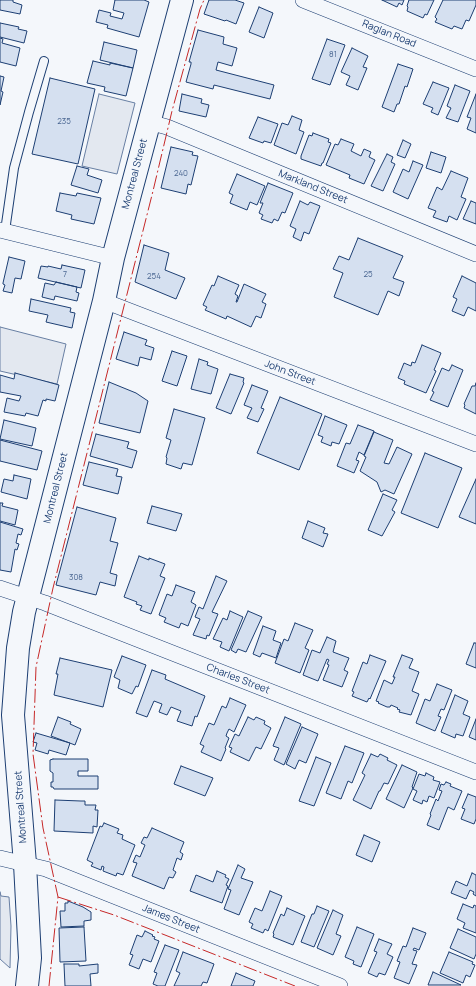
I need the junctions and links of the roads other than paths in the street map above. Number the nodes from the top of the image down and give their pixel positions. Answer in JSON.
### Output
{"nodes":[{"id":1,"x":182,"y":0,"type":"edge"},
{"id":2,"x":303,"y":0,"type":"edge"},
{"id":3,"x":341,"y":0,"type":"edge"},
{"id":4,"x":330,"y":11,"type":"junction"},
{"id":5,"x":44,"y":61,"type":"dead end"},
{"id":6,"x":476,"y":68,"type":"edge"},
{"id":7,"x":149,"y":122,"type":"junction"},
{"id":8,"x":2,"y":230,"type":"edge"},
{"id":9,"x":476,"y":254,"type":"edge"},
{"id":10,"x":113,"y":258,"type":"junction"},
{"id":11,"x":104,"y":301,"type":"junction"},
{"id":12,"x":476,"y":444,"type":"edge"},
{"id":13,"x":0,"y":588,"type":"edge"},
{"id":14,"x":28,"y":596,"type":"junction"},
{"id":15,"x":476,"y":772,"type":"edge"},
{"id":16,"x":0,"y":858,"type":"edge"},
{"id":17,"x":25,"y":864,"type":"junction"},
{"id":18,"x":27,"y":986,"type":"edge"},
{"id":19,"x":340,"y":986,"type":"edge"}],
"edges":[{"from":1,"to":7,"type":"main road","name":"Montreal Street"},
{"from":2,"to":4,"type":"street","name":"Raglan Road"},
{"from":3,"to":4,"type":"street"},
{"from":4,"to":6,"type":"street","name":"Raglan Road"},
{"from":5,"to":8,"type":"lane"},
{"from":7,"to":9,"type":"street","name":"Markland Street"},
{"from":7,"to":10,"type":"main road","name":"Montreal Street"},
{"from":8,"to":10,"type":"street"},
{"from":10,"to":11,"type":"main road","name":"Montreal Street"},
{"from":11,"to":12,"type":"street","name":"John Street"},
{"from":11,"to":14,"type":"main road","name":"Montreal Street"},
{"from":13,"to":14,"type":"street","name":"Charles Street"},
{"from":14,"to":15,"type":"street","name":"Charles Street"},
{"from":14,"to":17,"type":"main road","name":"Montreal Street"},
{"from":16,"to":17,"type":"street","name":"James Street"},
{"from":17,"to":18,"type":"main road","name":"Montreal Street"},
{"from":17,"to":19,"type":"street","name":"James Street"}]}
